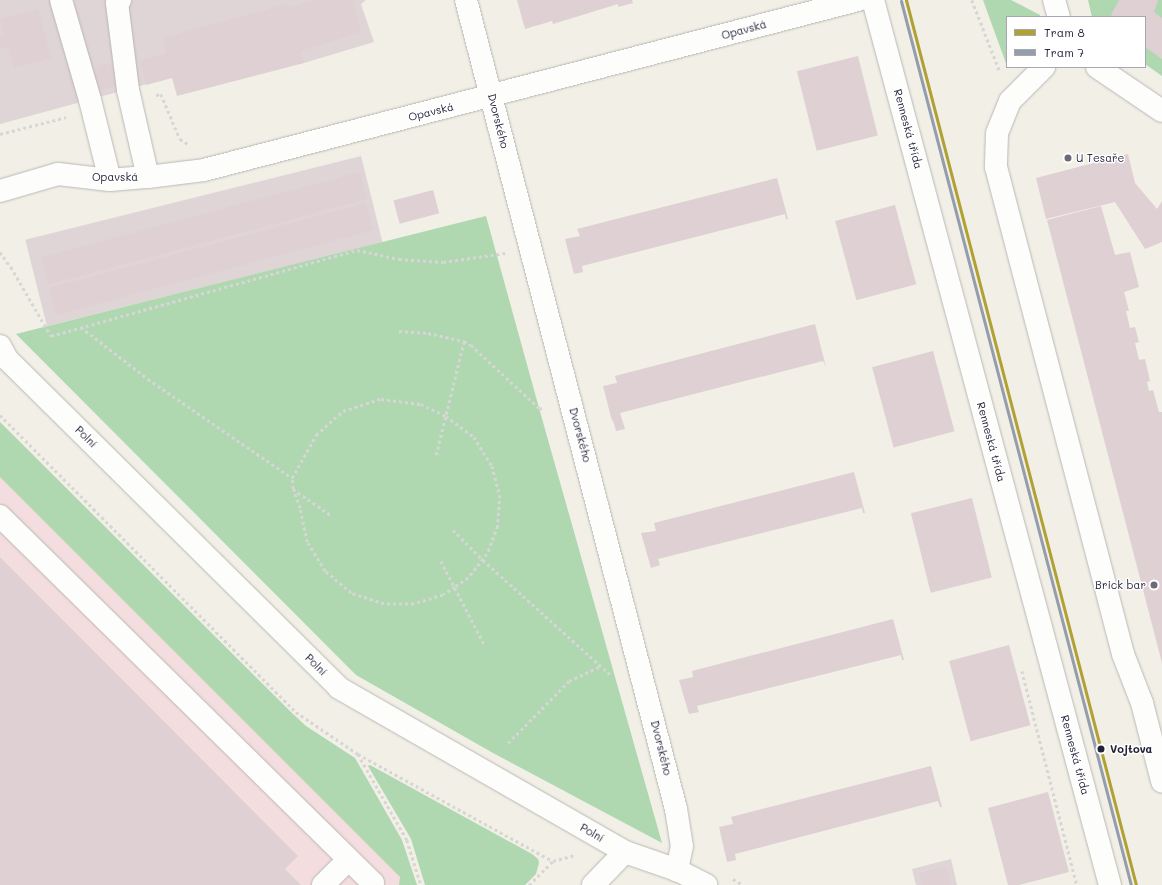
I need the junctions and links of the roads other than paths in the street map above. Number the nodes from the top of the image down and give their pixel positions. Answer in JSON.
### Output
{"nodes":[{"id":1,"x":61,"y":0,"type":"edge"},
{"id":2,"x":466,"y":0,"type":"edge"},
{"id":3,"x":858,"y":0,"type":"edge"},
{"id":4,"x":873,"y":0,"type":"edge"},
{"id":5,"x":1054,"y":0,"type":"edge"},
{"id":6,"x":118,"y":1,"type":"edge"},
{"id":7,"x":1059,"y":16,"type":"edge"},
{"id":8,"x":1043,"y":68,"type":"edge"},
{"id":9,"x":1098,"y":68,"type":"edge"},
{"id":10,"x":492,"y":96,"type":"junction"},
{"id":11,"x":1162,"y":111,"type":"edge"},
{"id":12,"x":148,"y":177,"type":"junction"},
{"id":13,"x":110,"y":180,"type":"junction"},
{"id":14,"x":0,"y":191,"type":"edge"},
{"id":15,"x":0,"y":346,"type":"edge"},
{"id":16,"x":0,"y":516,"type":"edge"},
{"id":17,"x":1162,"y":781,"type":"edge"},
{"id":18,"x":625,"y":852,"type":"junction"},
{"id":19,"x":348,"y":860,"type":"junction"},
{"id":20,"x":677,"y":870,"type":"junction"},
{"id":21,"x":323,"y":885,"type":"edge"},
{"id":22,"x":372,"y":885,"type":"edge"},
{"id":23,"x":593,"y":885,"type":"edge"},
{"id":24,"x":706,"y":885,"type":"edge"},
{"id":25,"x":1110,"y":885,"type":"edge"}],
"edges":[{"from":1,"to":13,"type":"street"},
{"from":2,"to":10,"type":"street","name":"Dvorského"},
{"from":3,"to":10,"type":"street","name":"Opavská"},
{"from":4,"to":25,"type":"street","name":"Renneská třída"},
{"from":5,"to":7,"type":"street"},
{"from":6,"to":12,"type":"street"},
{"from":8,"to":17,"type":"street"},
{"from":9,"to":11,"type":"street"},
{"from":10,"to":12,"type":"street","name":"Opavská"},
{"from":10,"to":20,"type":"street","name":"Dvorského"},
{"from":12,"to":13,"type":"street","name":"Opavská"},
{"from":13,"to":14,"type":"street","name":"Opavská"},
{"from":15,"to":18,"type":"street","name":"Polní"},
{"from":16,"to":19,"type":"street"},
{"from":18,"to":20,"type":"street","name":"Polní"},
{"from":18,"to":23,"type":"street"},
{"from":19,"to":21,"type":"street"},
{"from":19,"to":22,"type":"street"},
{"from":20,"to":24,"type":"street","name":"Polní"}]}
